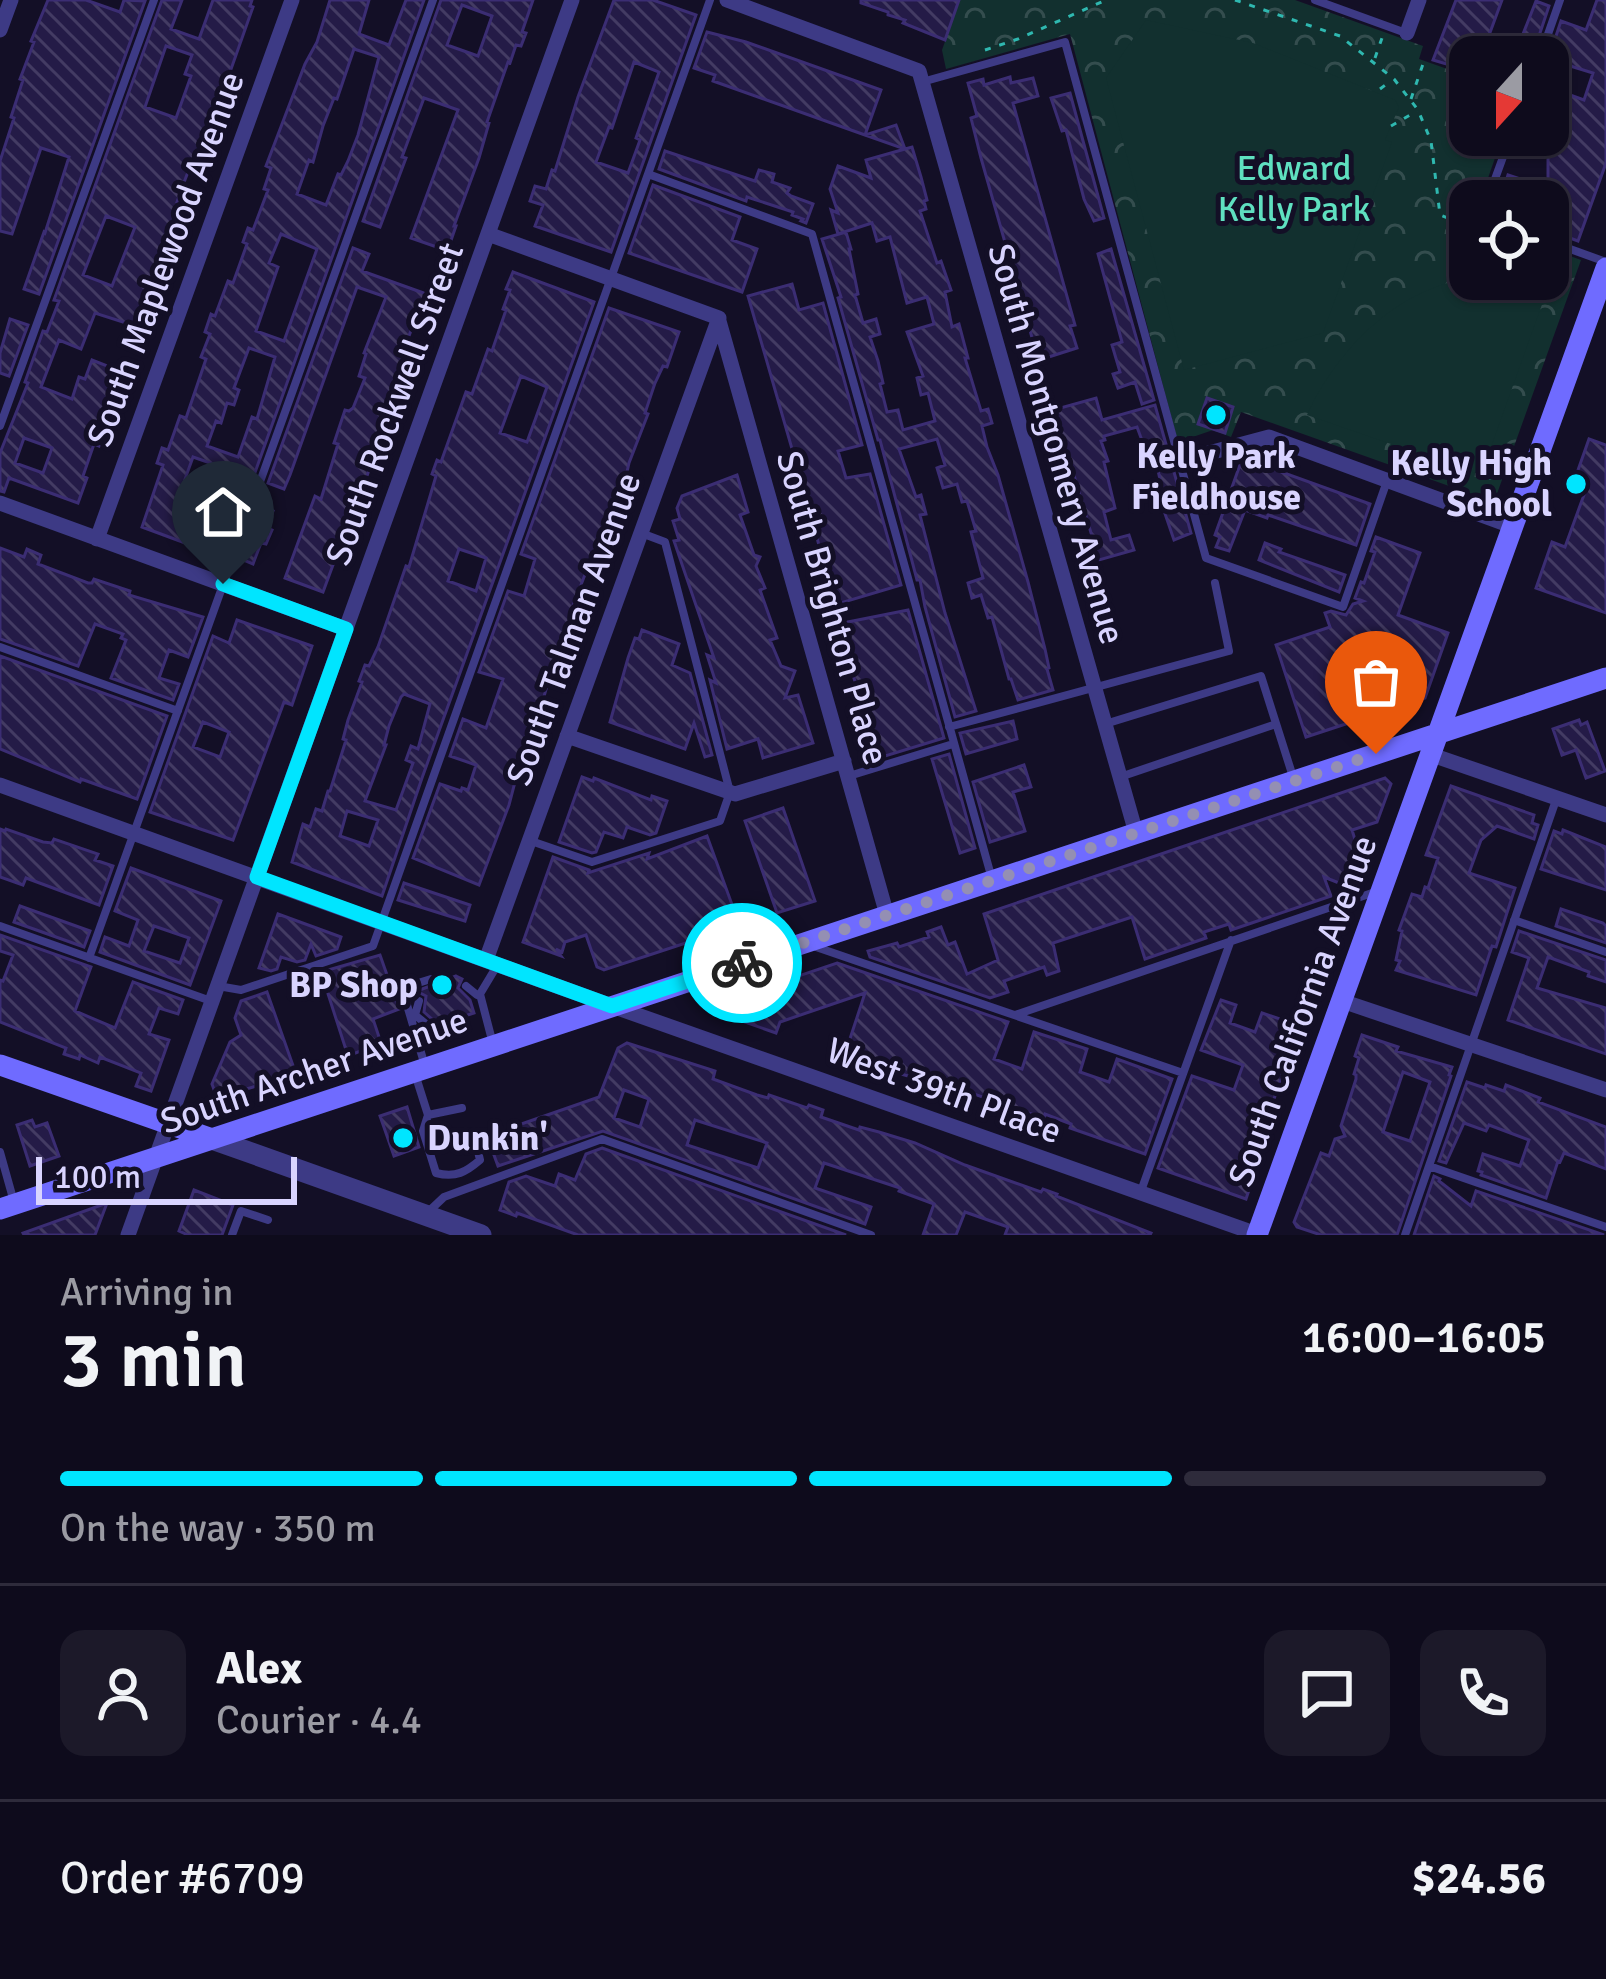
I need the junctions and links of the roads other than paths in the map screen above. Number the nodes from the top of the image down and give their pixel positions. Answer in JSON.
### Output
{"nodes":[{"id":1,"x":11,"y":0,"type":"edge"},
{"id":2,"x":154,"y":0,"type":"edge"},
{"id":3,"x":292,"y":0,"type":"edge"},
{"id":4,"x":433,"y":0,"type":"edge"},
{"id":5,"x":572,"y":0,"type":"edge"},
{"id":6,"x":710,"y":0,"type":"edge"},
{"id":7,"x":727,"y":0,"type":"edge"},
{"id":8,"x":1316,"y":0,"type":"edge"},
{"id":9,"x":1419,"y":0,"type":"edge"},
{"id":10,"x":1560,"y":0,"type":"edge"},
{"id":11,"x":0,"y":30,"type":"edge"},
{"id":12,"x":1408,"y":33,"type":"joint"},
{"id":13,"x":1547,"y":36,"type":"edge"},
{"id":14,"x":921,"y":76,"type":"junction"},
{"id":15,"x":648,"y":174,"type":"junction"},
{"id":16,"x":488,"y":235,"type":"junction"},
{"id":17,"x":1569,"y":250,"type":"edge"},
{"id":18,"x":1606,"y":265,"type":"edge"},
{"id":19,"x":611,"y":279,"type":"junction"},
{"id":20,"x":718,"y":318,"type":"junction"},
{"id":21,"x":0,"y":426,"type":"edge"},
{"id":22,"x":1179,"y":461,"type":"junction"},
{"id":23,"x":1387,"y":480,"type":"junction"},
{"id":24,"x":0,"y":503,"type":"edge"},
{"id":25,"x":1514,"y":527,"type":"junction"},
{"id":26,"x":641,"y":533,"type":"junction"},
{"id":27,"x":97,"y":539,"type":"junction"},
{"id":28,"x":223,"y":584,"type":"junction"},
{"id":29,"x":1215,"y":584,"type":"dead end"},
{"id":30,"x":346,"y":629,"type":"junction"},
{"id":31,"x":0,"y":647,"type":"edge"},
{"id":32,"x":1606,"y":678,"type":"edge"},
{"id":33,"x":1095,"y":688,"type":"junction"},
{"id":34,"x":178,"y":711,"type":"junction"},
{"id":35,"x":1105,"y":724,"type":"junction"},
{"id":36,"x":1276,"y":724,"type":"junction"},
{"id":37,"x":949,"y":727,"type":"junction"},
{"id":38,"x":1440,"y":733,"type":"junction"},
{"id":39,"x":567,"y":736,"type":"junction"},
{"id":40,"x":953,"y":743,"type":"junction"},
{"id":41,"x":1432,"y":755,"type":"junction"},
{"id":42,"x":846,"y":769,"type":"junction"},
{"id":43,"x":1120,"y":777,"type":"junction"},
{"id":44,"x":1294,"y":781,"type":"junction"},
{"id":45,"x":0,"y":785,"type":"edge"},
{"id":46,"x":730,"y":792,"type":"junction"},
{"id":47,"x":1557,"y":798,"type":"junction"},
{"id":48,"x":1606,"y":815,"type":"edge"},
{"id":49,"x":134,"y":833,"type":"junction"},
{"id":50,"x":1136,"y":833,"type":"junction"},
{"id":51,"x":530,"y":841,"type":"junction"},
{"id":52,"x":257,"y":877,"type":"junction"},
{"id":53,"x":993,"y":880,"type":"junction"},
{"id":54,"x":1383,"y":890,"type":"junction"},
{"id":55,"x":887,"y":915,"type":"junction"},
{"id":56,"x":1514,"y":920,"type":"junction"},
{"id":57,"x":382,"y":922,"type":"junction"},
{"id":58,"x":0,"y":926,"type":"edge"},
{"id":59,"x":1232,"y":939,"type":"junction"},
{"id":60,"x":804,"y":943,"type":"junction"},
{"id":61,"x":1606,"y":952,"type":"edge"},
{"id":62,"x":89,"y":958,"type":"junction"},
{"id":63,"x":492,"y":962,"type":"junction"},
{"id":64,"x":431,"y":979,"type":"dead end"},
{"id":65,"x":466,"y":986,"type":"dead end"},
{"id":66,"x":215,"y":994,"type":"junction"},
{"id":67,"x":475,"y":999,"type":"junction"},
{"id":68,"x":1342,"y":1000,"type":"junction"},
{"id":69,"x":419,"y":1001,"type":"dead end"},
{"id":70,"x":612,"y":1006,"type":"junction"},
{"id":71,"x":416,"y":1015,"type":"junction"},
{"id":72,"x":1013,"y":1015,"type":"junction"},
{"id":73,"x":426,"y":1024,"type":"dead end"},
{"id":74,"x":1471,"y":1044,"type":"junction"},
{"id":75,"x":494,"y":1045,"type":"junction"},
{"id":76,"x":0,"y":1065,"type":"edge"},
{"id":77,"x":420,"y":1070,"type":"junction"},
{"id":78,"x":1183,"y":1073,"type":"junction"},
{"id":79,"x":1606,"y":1090,"type":"edge"},
{"id":80,"x":462,"y":1108,"type":"dead end"},
{"id":81,"x":428,"y":1115,"type":"junction"},
{"id":82,"x":168,"y":1124,"type":"junction"},
{"id":83,"x":212,"y":1139,"type":"junction"},
{"id":84,"x":478,"y":1147,"type":"dead end"},
{"id":85,"x":1,"y":1156,"type":"edge"},
{"id":86,"x":155,"y":1159,"type":"junction"},
{"id":87,"x":1429,"y":1166,"type":"junction"},
{"id":88,"x":1140,"y":1193,"type":"junction"},
{"id":89,"x":8,"y":1207,"type":"edge"},
{"id":90,"x":425,"y":1215,"type":"junction"},
{"id":91,"x":268,"y":1220,"type":"dead end"},
{"id":92,"x":1606,"y":1227,"type":"edge"},
{"id":93,"x":1257,"y":1234,"type":"edge"},
{"id":94,"x":128,"y":1235,"type":"edge"},
{"id":95,"x":232,"y":1235,"type":"edge"},
{"id":96,"x":482,"y":1235,"type":"edge"},
{"id":97,"x":871,"y":1235,"type":"edge"},
{"id":98,"x":1405,"y":1235,"type":"edge"}],
"edges":[{"from":1,"to":11,"type":"street"},
{"from":2,"to":21,"type":"lane"},
{"from":3,"to":27,"type":"street","name":"South Maplewood Avenue"},
{"from":4,"to":28,"type":"lane"},
{"from":5,"to":16,"type":"street","name":"South Rockwell Street"},
{"from":6,"to":15,"type":"lane"},
{"from":7,"to":14,"type":"street"},
{"from":8,"to":12,"type":"lane"},
{"from":9,"to":12,"type":"street"},
{"from":10,"to":13,"type":"lane"},
{"from":14,"to":22,"type":"lane"},
{"from":14,"to":33,"type":"street","name":"South Montgomery Avenue"},
{"from":15,"to":19,"type":"lane"},
{"from":15,"to":37,"type":"lane"},
{"from":16,"to":19,"type":"street"},
{"from":16,"to":30,"type":"street","name":"South Rockwell Street"},
{"from":17,"to":18,"type":"lane"},
{"from":18,"to":25,"type":"main road","name":"South California Avenue"},
{"from":19,"to":20,"type":"street"},
{"from":19,"to":57,"type":"lane"},
{"from":20,"to":26,"type":"street","name":"South Talman Avenue"},
{"from":20,"to":42,"type":"street","name":"South Brighton Place"},
{"from":22,"to":23,"type":"street"},
{"from":22,"to":23,"type":"lane"},
{"from":23,"to":25,"type":"street"},
{"from":24,"to":27,"type":"street"},
{"from":25,"to":38,"type":"main road","name":"South California Avenue"},
{"from":26,"to":39,"type":"street","name":"South Talman Avenue"},
{"from":26,"to":46,"type":"lane"},
{"from":27,"to":28,"type":"street"},
{"from":28,"to":30,"type":"street"},
{"from":28,"to":34,"type":"lane"},
{"from":29,"to":33,"type":"lane"},
{"from":30,"to":52,"type":"street","name":"South Rockwell Street"},
{"from":31,"to":34,"type":"lane"},
{"from":32,"to":38,"type":"main road","name":"South Archer Avenue"},
{"from":33,"to":35,"type":"street","name":"South Montgomery Avenue"},
{"from":33,"to":37,"type":"lane"},
{"from":34,"to":49,"type":"lane"},
{"from":35,"to":36,"type":"lane"},
{"from":35,"to":43,"type":"street","name":"South Montgomery Avenue"},
{"from":36,"to":43,"type":"lane"},
{"from":36,"to":44,"type":"lane"},
{"from":37,"to":40,"type":"lane"},
{"from":38,"to":41,"type":"main road","name":"South California Avenue"},
{"from":38,"to":44,"type":"main road","name":"South Archer Avenue"},
{"from":39,"to":46,"type":"street"},
{"from":39,"to":51,"type":"street","name":"South Talman Avenue"},
{"from":40,"to":42,"type":"lane"},
{"from":40,"to":53,"type":"lane"},
{"from":41,"to":47,"type":"street"},
{"from":41,"to":54,"type":"main road","name":"South California Avenue"},
{"from":42,"to":46,"type":"street"},
{"from":42,"to":55,"type":"street","name":"South Brighton Place"},
{"from":43,"to":50,"type":"street","name":"South Montgomery Avenue"},
{"from":44,"to":50,"type":"main road","name":"South Archer Avenue"},
{"from":45,"to":49,"type":"street","name":"West 39th Place"},
{"from":46,"to":51,"type":"lane"},
{"from":47,"to":48,"type":"street"},
{"from":47,"to":56,"type":"lane"},
{"from":49,"to":52,"type":"street","name":"West 39th Place"},
{"from":49,"to":62,"type":"lane"},
{"from":50,"to":53,"type":"main road","name":"South Archer Avenue"},
{"from":51,"to":63,"type":"street","name":"South Talman Avenue"},
{"from":52,"to":57,"type":"street","name":"West 39th Place"},
{"from":52,"to":66,"type":"street","name":"South Rockwell Street"},
{"from":53,"to":55,"type":"main road","name":"South Archer Avenue"},
{"from":54,"to":59,"type":"lane"},
{"from":54,"to":68,"type":"main road","name":"South California Avenue"},
{"from":55,"to":60,"type":"main road","name":"South Archer Avenue"},
{"from":56,"to":61,"type":"lane"},
{"from":56,"to":74,"type":"lane"},
{"from":57,"to":63,"type":"street","name":"West 39th Place"},
{"from":57,"to":66,"type":"lane"},
{"from":58,"to":62,"type":"lane"},
{"from":59,"to":72,"type":"lane"},
{"from":59,"to":78,"type":"lane"},
{"from":60,"to":70,"type":"main road","name":"South Archer Avenue"},
{"from":60,"to":72,"type":"lane"},
{"from":62,"to":66,"type":"lane"},
{"from":63,"to":67,"type":"lane"},
{"from":63,"to":70,"type":"street","name":"West 39th Place"},
{"from":64,"to":71,"type":"lane"},
{"from":65,"to":67,"type":"lane"},
{"from":66,"to":82,"type":"street","name":"South Rockwell Street"},
{"from":67,"to":75,"type":"lane"},
{"from":68,"to":74,"type":"street"},
{"from":68,"to":93,"type":"main road","name":"South California Avenue"},
{"from":69,"to":71,"type":"lane"},
{"from":70,"to":75,"type":"main road","name":"South Archer Avenue"},
{"from":70,"to":88,"type":"street","name":"West 39th Place"},
{"from":71,"to":73,"type":"lane"},
{"from":71,"to":77,"type":"lane"},
{"from":72,"to":78,"type":"lane"},
{"from":74,"to":79,"type":"street"},
{"from":74,"to":87,"type":"lane"},
{"from":75,"to":77,"type":"main road","name":"South Archer Avenue"},
{"from":76,"to":82,"type":"main road"},
{"from":77,"to":81,"type":"lane"},
{"from":77,"to":83,"type":"main road","name":"South Archer Avenue"},
{"from":78,"to":88,"type":"lane"},
{"from":80,"to":81,"type":"lane"},
{"from":81,"to":84,"type":"lane"},
{"from":82,"to":83,"type":"main road"},
{"from":82,"to":86,"type":"street","name":"South Rockwell Street"},
{"from":83,"to":86,"type":"main road","name":"South Archer Avenue"},
{"from":83,"to":90,"type":"street"},
{"from":85,"to":89,"type":"lane"},
{"from":86,"to":89,"type":"main road","name":"South Archer Avenue"},
{"from":86,"to":94,"type":"street","name":"South Rockwell Street"},
{"from":87,"to":92,"type":"lane"},
{"from":87,"to":98,"type":"lane"},
{"from":88,"to":93,"type":"street","name":"West 39th Place"},
{"from":90,"to":96,"type":"street"},
{"from":90,"to":97,"type":"lane"},
{"from":91,"to":95,"type":"lane"}]}
